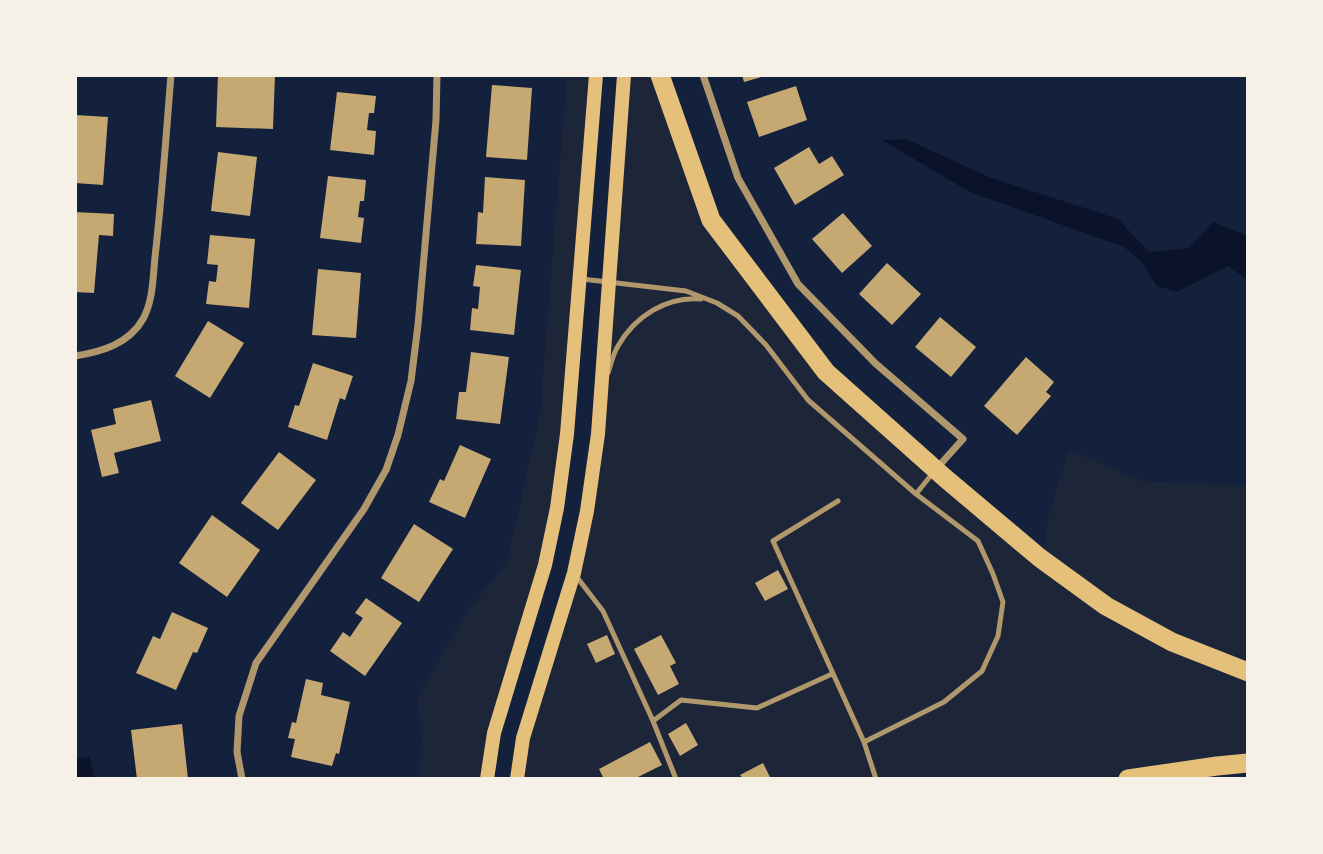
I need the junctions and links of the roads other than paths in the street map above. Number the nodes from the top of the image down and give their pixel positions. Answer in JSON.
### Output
{"nodes":[{"id":1,"x":171,"y":75,"type":"edge"},
{"id":2,"x":437,"y":75,"type":"edge"},
{"id":3,"x":596,"y":75,"type":"edge"},
{"id":4,"x":624,"y":75,"type":"edge"},
{"id":5,"x":660,"y":75,"type":"edge"},
{"id":6,"x":703,"y":75,"type":"edge"},
{"id":7,"x":580,"y":279,"type":"junction"},
{"id":8,"x":609,"y":282,"type":"junction"},
{"id":9,"x":717,"y":303,"type":"junction"},
{"id":10,"x":75,"y":356,"type":"edge"},
{"id":11,"x":601,"y":392,"type":"junction"},
{"id":12,"x":937,"y":469,"type":"junction"},
{"id":13,"x":916,"y":494,"type":"junction"},
{"id":14,"x":838,"y":501,"type":"dead end"},
{"id":15,"x":574,"y":573,"type":"junction"},
{"id":16,"x":1248,"y":672,"type":"edge"},
{"id":17,"x":832,"y":674,"type":"junction"},
{"id":18,"x":653,"y":721,"type":"junction"},
{"id":19,"x":864,"y":742,"type":"junction"},
{"id":20,"x":1248,"y":764,"type":"edge"},
{"id":21,"x":242,"y":779,"type":"edge"},
{"id":22,"x":487,"y":779,"type":"edge"},
{"id":23,"x":517,"y":779,"type":"edge"},
{"id":24,"x":676,"y":779,"type":"edge"},
{"id":25,"x":876,"y":779,"type":"edge"},
{"id":26,"x":1128,"y":779,"type":"edge"}],
"edges":[{"from":1,"to":10,"type":"street"},
{"from":2,"to":21,"type":"street"},
{"from":3,"to":7,"type":"main road"},
{"from":4,"to":8,"type":"main road"},
{"from":5,"to":12,"type":"highway"},
{"from":6,"to":12,"type":"street"},
{"from":7,"to":8,"type":"lane"},
{"from":7,"to":22,"type":"main road"},
{"from":8,"to":9,"type":"lane"},
{"from":8,"to":11,"type":"main road"},
{"from":9,"to":11,"type":"lane"},
{"from":9,"to":13,"type":"lane"},
{"from":11,"to":15,"type":"main road"},
{"from":12,"to":13,"type":"lane"},
{"from":12,"to":16,"type":"highway"},
{"from":13,"to":19,"type":"lane"},
{"from":14,"to":17,"type":"lane"},
{"from":15,"to":18,"type":"lane"},
{"from":15,"to":23,"type":"main road"},
{"from":17,"to":18,"type":"lane"},
{"from":17,"to":19,"type":"lane"},
{"from":18,"to":24,"type":"lane"},
{"from":19,"to":25,"type":"lane"},
{"from":20,"to":26,"type":"highway"}]}
